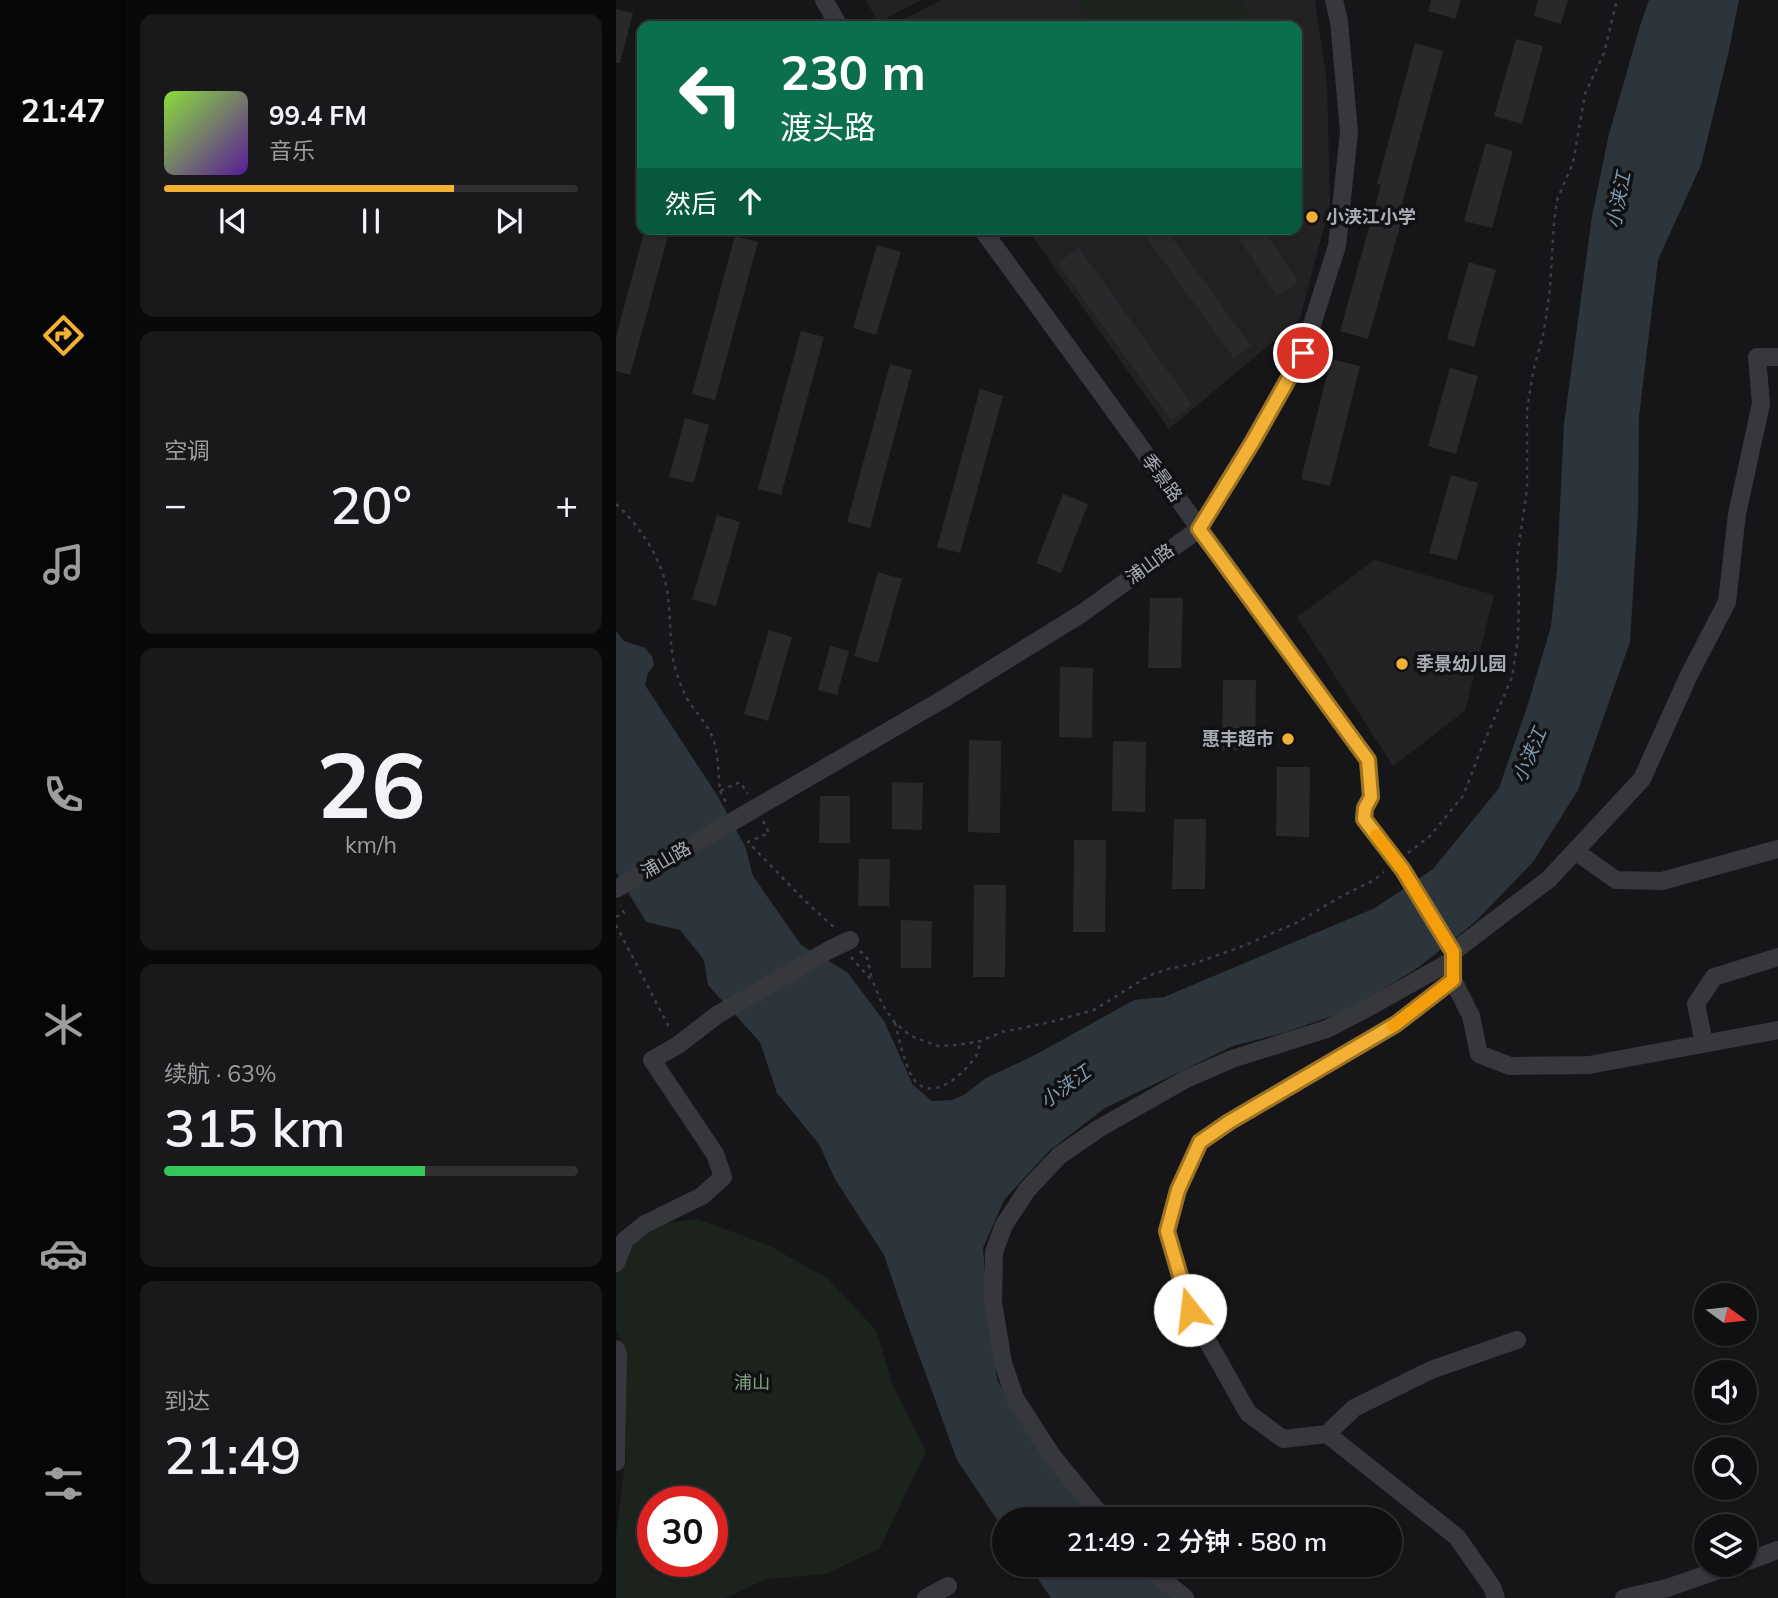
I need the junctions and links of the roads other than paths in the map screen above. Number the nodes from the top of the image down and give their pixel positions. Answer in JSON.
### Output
{"nodes":[{"id":1,"x":824,"y":0,"type":"edge"},
{"id":2,"x":1334,"y":0,"type":"edge"},
{"id":3,"x":836,"y":21,"type":"edge"},
{"id":4,"x":986,"y":235,"type":"edge"},
{"id":5,"x":1778,"y":357,"type":"edge"},
{"id":6,"x":1199,"y":529,"type":"junction"},
{"id":7,"x":1778,"y":849,"type":"edge"},
{"id":8,"x":1575,"y":851,"type":"junction"},
{"id":9,"x":616,"y":889,"type":"edge"},
{"id":10,"x":839,"y":945,"type":"road end"},
{"id":11,"x":1453,"y":956,"type":"junction"},
{"id":12,"x":1778,"y":957,"type":"edge"},
{"id":13,"x":1453,"y":980,"type":"junction"},
{"id":14,"x":1778,"y":1030,"type":"edge"},
{"id":15,"x":1704,"y":1044,"type":"junction"},
{"id":16,"x":616,"y":1263,"type":"edge"},
{"id":17,"x":1517,"y":1340,"type":"dead end"},
{"id":18,"x":616,"y":1349,"type":"edge"},
{"id":19,"x":1327,"y":1434,"type":"junction"},
{"id":20,"x":616,"y":1462,"type":"edge"},
{"id":21,"x":1094,"y":1507,"type":"edge"},
{"id":22,"x":1778,"y":1550,"type":"edge"},
{"id":23,"x":1757,"y":1558,"type":"edge"},
{"id":24,"x":1160,"y":1577,"type":"edge"},
{"id":25,"x":1707,"y":1577,"type":"edge"},
{"id":26,"x":948,"y":1586,"type":"dead end"},
{"id":27,"x":1669,"y":1593,"type":"edge"},
{"id":28,"x":926,"y":1598,"type":"edge"},
{"id":29,"x":1185,"y":1598,"type":"edge"},
{"id":30,"x":1496,"y":1598,"type":"edge"},
{"id":31,"x":1624,"y":1598,"type":"edge"}],
"edges":[{"from":1,"to":3,"type":"street"},
{"from":2,"to":6,"type":"street","name":"浦山路"},
{"from":4,"to":6,"type":"street","name":"季景路"},
{"from":5,"to":8,"type":"street"},
{"from":6,"to":9,"type":"street","name":"浦山路","bridge":true},
{"from":6,"to":11,"type":"street","name":"季景路"},
{"from":7,"to":8,"type":"street"},
{"from":8,"to":11,"type":"street"},
{"from":10,"to":16,"type":"street"},
{"from":11,"to":13,"type":"street"},
{"from":11,"to":21,"type":"street"},
{"from":12,"to":15,"type":"street"},
{"from":13,"to":15,"type":"street"},
{"from":13,"to":19,"type":"street"},
{"from":14,"to":15,"type":"street"},
{"from":17,"to":19,"type":"street"},
{"from":18,"to":20,"type":"street"},
{"from":19,"to":30,"type":"street"},
{"from":22,"to":23,"type":"street"},
{"from":24,"to":29,"type":"street"},
{"from":25,"to":27,"type":"street"},
{"from":26,"to":28,"type":"street"},
{"from":27,"to":31,"type":"street"}]}
